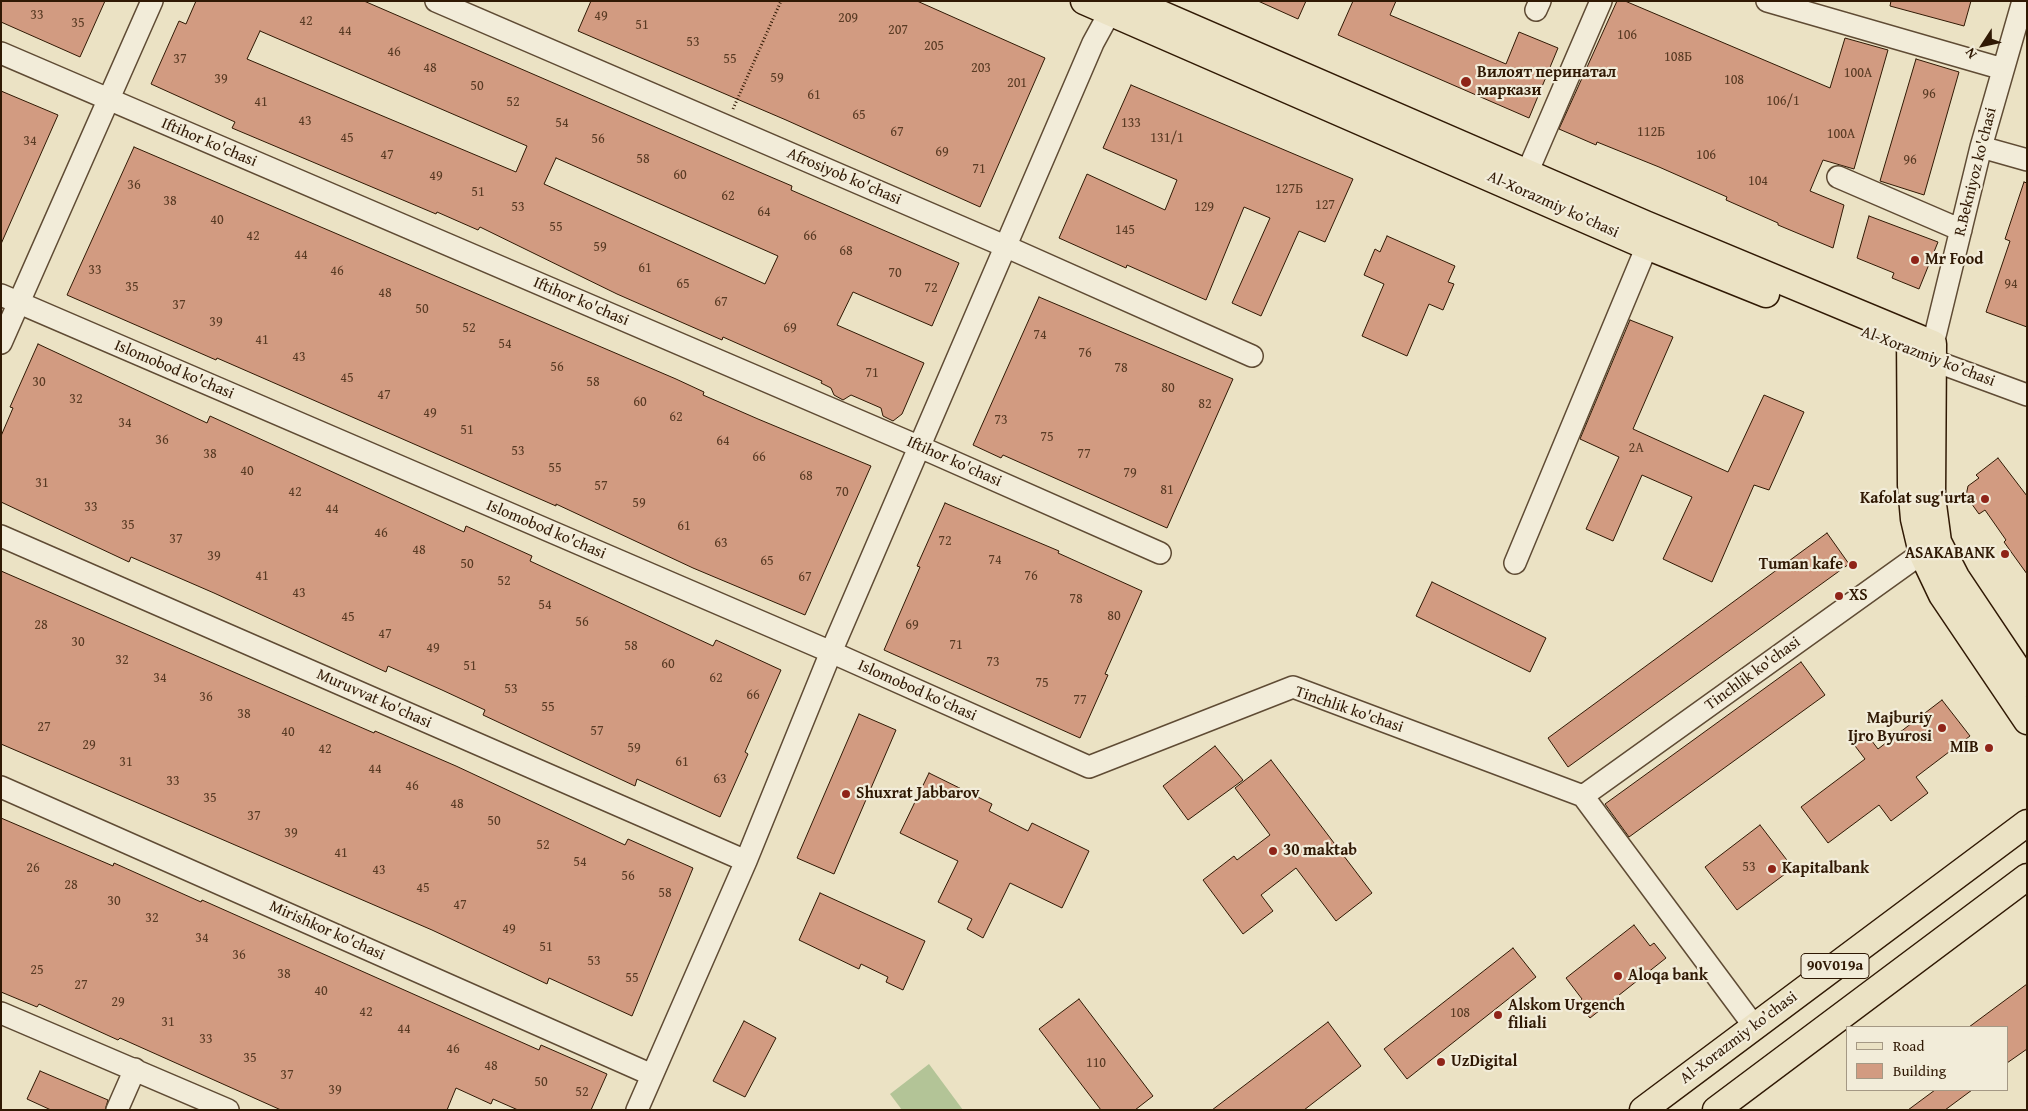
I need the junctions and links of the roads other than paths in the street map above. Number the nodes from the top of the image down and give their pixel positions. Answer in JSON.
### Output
{"nodes":[{"id":1,"x":152,"y":1,"type":"edge"},
{"id":2,"x":436,"y":1,"type":"edge"},
{"id":3,"x":1084,"y":1,"type":"edge"},
{"id":4,"x":1601,"y":1,"type":"edge"},
{"id":5,"x":1767,"y":1,"type":"edge"},
{"id":6,"x":2023,"y":1,"type":"edge"},
{"id":7,"x":1119,"y":5,"type":"edge"},
{"id":8,"x":1819,"y":8,"type":"edge"},
{"id":9,"x":1,"y":53,"type":"edge"},
{"id":10,"x":2003,"y":69,"type":"junction"},
{"id":11,"x":108,"y":100,"type":"junction"},
{"id":12,"x":1981,"y":147,"type":"junction"},
{"id":13,"x":2027,"y":160,"type":"edge"},
{"id":14,"x":1527,"y":173,"type":"junction"},
{"id":15,"x":1838,"y":177,"type":"dead end"},
{"id":16,"x":1961,"y":230,"type":"junction"},
{"id":17,"x":1647,"y":246,"type":"junction"},
{"id":18,"x":1007,"y":247,"type":"junction"},
{"id":19,"x":10,"y":299,"type":"edge"},
{"id":20,"x":1,"y":343,"type":"edge"},
{"id":21,"x":1921,"y":348,"type":"junction"},
{"id":22,"x":1252,"y":356,"type":"dead end"},
{"id":23,"x":2027,"y":395,"type":"edge"},
{"id":24,"x":920,"y":447,"type":"junction"},
{"id":25,"x":1,"y":536,"type":"edge"},
{"id":26,"x":1160,"y":553,"type":"dead end"},
{"id":27,"x":1922,"y":553,"type":"junction"},
{"id":28,"x":1515,"y":562,"type":"dead end"},
{"id":29,"x":831,"y":652,"type":"junction"},
{"id":30,"x":2024,"y":674,"type":"edge"},
{"id":31,"x":2027,"y":721,"type":"edge"},
{"id":32,"x":1089,"y":767,"type":"joint"},
{"id":33,"x":1,"y":787,"type":"edge"},
{"id":34,"x":1583,"y":796,"type":"junction"},
{"id":35,"x":2027,"y":822,"type":"edge"},
{"id":36,"x":746,"y":861,"type":"junction"},
{"id":37,"x":2027,"y":877,"type":"edge"},
{"id":38,"x":1,"y":1013,"type":"edge"},
{"id":39,"x":1754,"y":1026,"type":"junction"},
{"id":40,"x":135,"y":1069,"type":"junction"},
{"id":41,"x":652,"y":1075,"type":"junction"},
{"id":42,"x":117,"y":1110,"type":"edge"},
{"id":43,"x":228,"y":1110,"type":"edge"},
{"id":44,"x":637,"y":1110,"type":"edge"},
{"id":45,"x":1643,"y":1110,"type":"edge"},
{"id":46,"x":1716,"y":1110,"type":"edge"}],
"edges":[{"from":1,"to":11,"type":"street"},
{"from":2,"to":18,"type":"street","name":"Afrosiyob ko'chasi"},
{"from":3,"to":7,"type":"main road","name":"Al-Xorazmiy ko’chasi"},
{"from":4,"to":14,"type":"street"},
{"from":5,"to":8,"type":"street"},
{"from":6,"to":10,"type":"street","name":"R.Bekniyoz ko'chasi"},
{"from":7,"to":14,"type":"main road","name":"Al-Xorazmiy ko’chasi"},
{"from":7,"to":17,"type":"main road","name":"Al-Xorazmiy ko’chasi"},
{"from":7,"to":18,"type":"street"},
{"from":8,"to":10,"type":"street"},
{"from":9,"to":11,"type":"street","name":"Iftihor ko'chasi"},
{"from":10,"to":12,"type":"street","name":"R.Bekniyoz ko'chasi"},
{"from":11,"to":19,"type":"street"},
{"from":11,"to":24,"type":"street","name":"Iftihor ko'chasi"},
{"from":12,"to":13,"type":"street"},
{"from":12,"to":16,"type":"street","name":"R.Bekniyoz ko'chasi"},
{"from":14,"to":21,"type":"main road","name":"Al-Xorazmiy ko’chasi"},
{"from":15,"to":16,"type":"street"},
{"from":16,"to":21,"type":"street","name":"R.Bekniyoz ko'chasi"},
{"from":17,"to":21,"type":"main road","name":"Al-Xorazmiy ko’chasi"},
{"from":17,"to":28,"type":"street"},
{"from":18,"to":22,"type":"street","name":"Afrosiyob ko'chasi"},
{"from":18,"to":24,"type":"street"},
{"from":19,"to":20,"type":"street"},
{"from":19,"to":29,"type":"street","name":"Islomobod ko'chasi"},
{"from":21,"to":23,"type":"street","name":"Al-Xorazmiy ko’chasi"},
{"from":21,"to":27,"type":"main road"},
{"from":21,"to":30,"type":"main road"},
{"from":24,"to":26,"type":"street","name":"Iftihor ko'chasi"},
{"from":24,"to":29,"type":"street"},
{"from":25,"to":36,"type":"street","name":"Muruvvat ko'chasi"},
{"from":27,"to":31,"type":"main road"},
{"from":27,"to":34,"type":"street","name":"Tinchlik ko'chasi"},
{"from":29,"to":32,"type":"street","name":"Islomobod ko'chasi"},
{"from":29,"to":36,"type":"street"},
{"from":32,"to":34,"type":"street","name":"Tinchlik ko'chasi"},
{"from":33,"to":41,"type":"street","name":"Mirishkor ko'chasi"},
{"from":34,"to":39,"type":"street"},
{"from":35,"to":39,"type":"main road","name":"Al-Xorazmiy ko’chasi","number":"90V019a"},
{"from":36,"to":41,"type":"street"},
{"from":37,"to":46,"type":"main road","number":"90V019a"},
{"from":38,"to":40,"type":"street"},
{"from":39,"to":45,"type":"main road","name":"Al-Xorazmiy ko’chasi","number":"90V019a"},
{"from":40,"to":42,"type":"street"},
{"from":40,"to":43,"type":"street"},
{"from":41,"to":44,"type":"street"}]}
